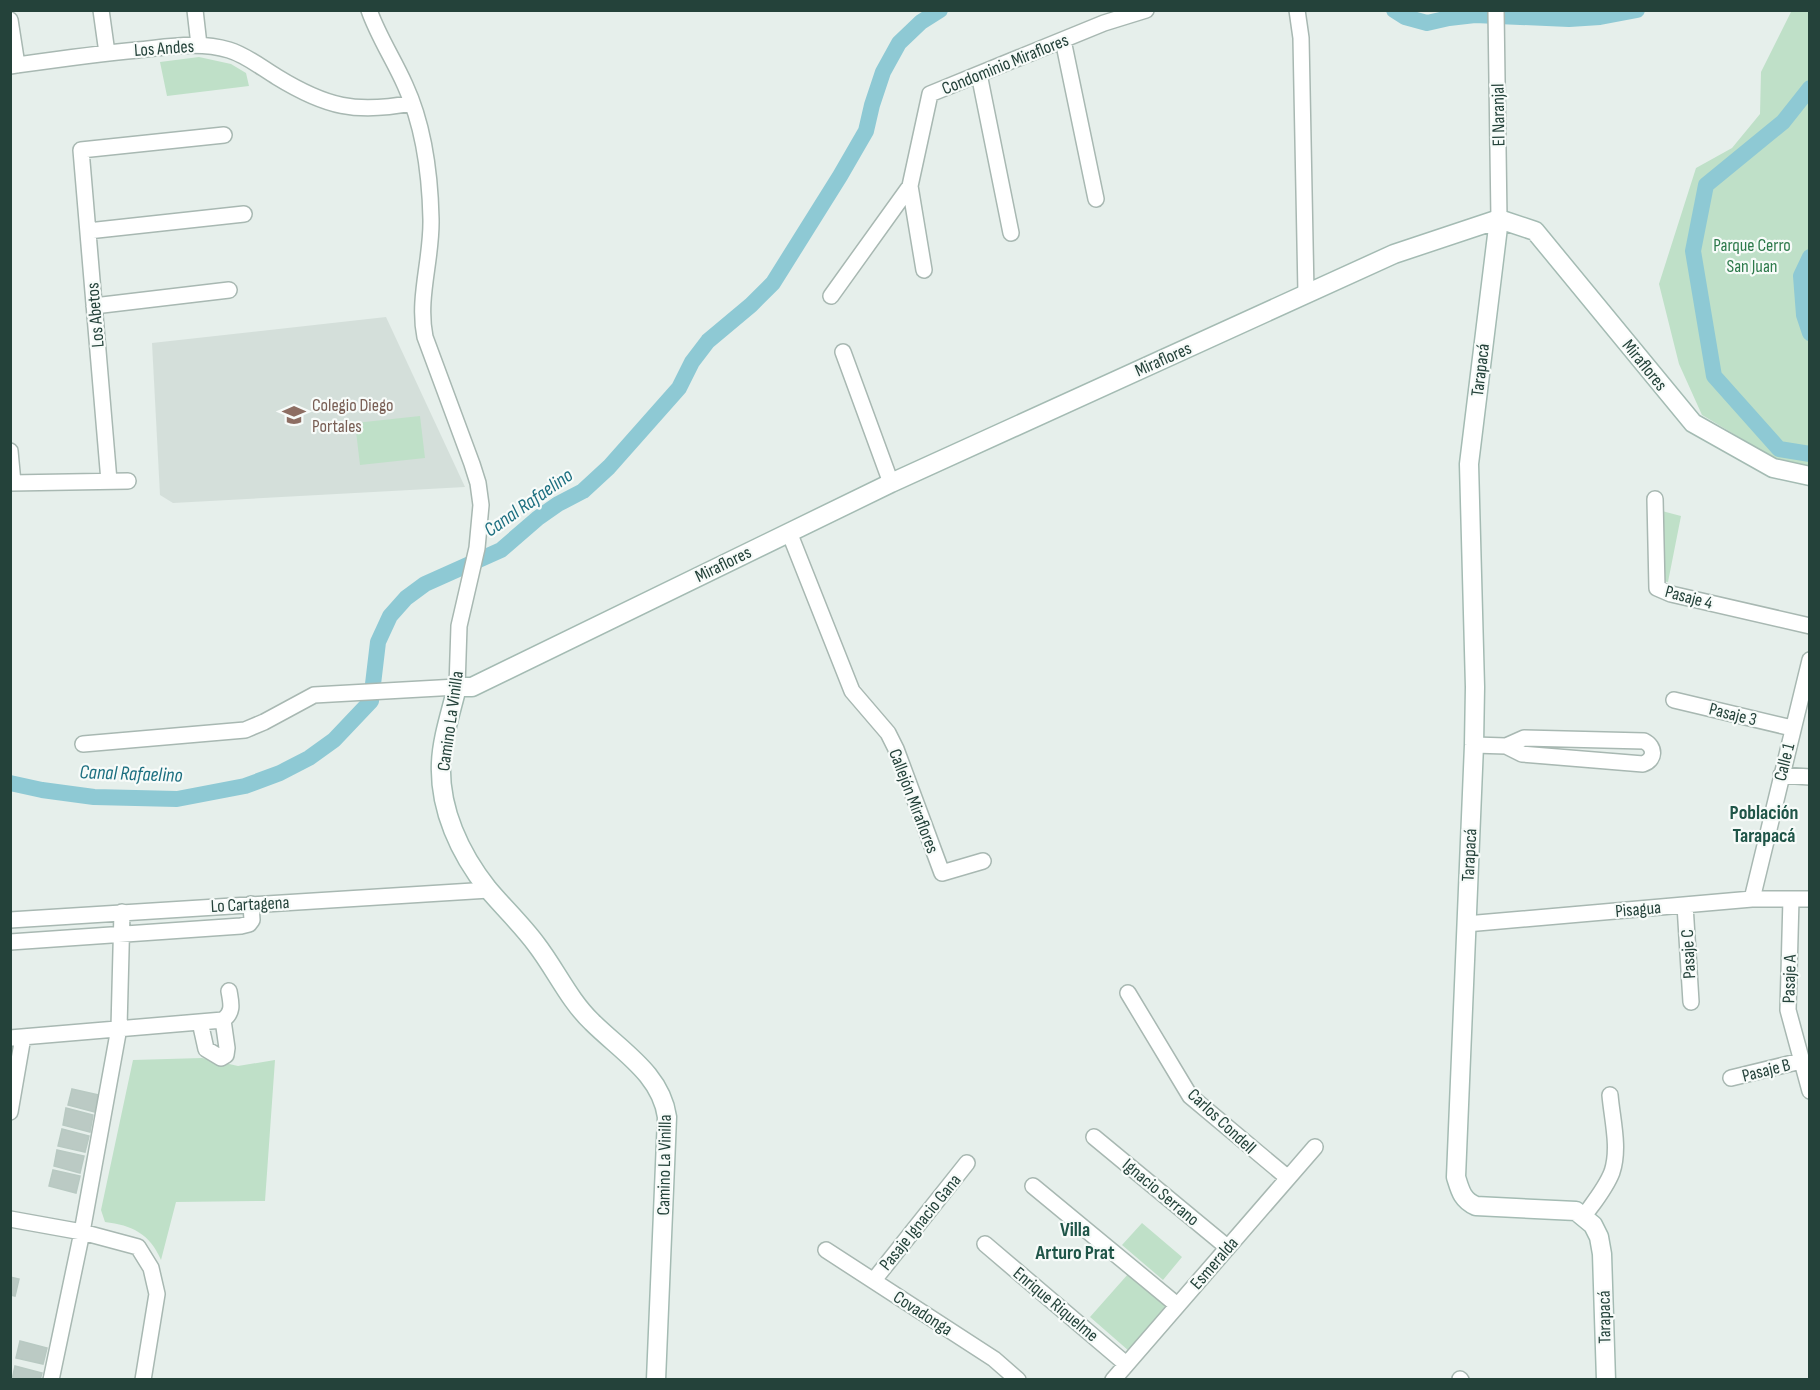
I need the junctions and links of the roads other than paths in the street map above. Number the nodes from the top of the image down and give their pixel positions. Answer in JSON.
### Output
{"nodes":[{"id":1,"x":101,"y":10,"type":"edge"},
{"id":2,"x":195,"y":10,"type":"edge"},
{"id":3,"x":369,"y":10,"type":"edge"},
{"id":4,"x":1146,"y":10,"type":"edge"},
{"id":5,"x":1297,"y":10,"type":"edge"},
{"id":6,"x":1496,"y":10,"type":"edge"},
{"id":7,"x":10,"y":20,"type":"edge"},
{"id":8,"x":1063,"y":40,"type":"junction"},
{"id":9,"x":200,"y":45,"type":"junction"},
{"id":10,"x":107,"y":53,"type":"junction"},
{"id":11,"x":14,"y":66,"type":"edge"},
{"id":12,"x":979,"y":74,"type":"junction"},
{"id":13,"x":412,"y":103,"type":"junction"},
{"id":14,"x":224,"y":135,"type":"dead end"},
{"id":15,"x":910,"y":186,"type":"junction"},
{"id":16,"x":1096,"y":199,"type":"dead end"},
{"id":17,"x":244,"y":214,"type":"dead end"},
{"id":18,"x":1499,"y":219,"type":"junction"},
{"id":19,"x":88,"y":231,"type":"junction"},
{"id":20,"x":1011,"y":233,"type":"dead end"},
{"id":21,"x":924,"y":270,"type":"dead end"},
{"id":22,"x":230,"y":290,"type":"dead end"},
{"id":23,"x":1306,"y":294,"type":"junction"},
{"id":24,"x":831,"y":296,"type":"dead end"},
{"id":25,"x":94,"y":306,"type":"junction"},
{"id":26,"x":843,"y":352,"type":"dead end"},
{"id":27,"x":10,"y":451,"type":"edge"},
{"id":28,"x":1809,"y":476,"type":"edge"},
{"id":29,"x":109,"y":481,"type":"junction"},
{"id":30,"x":128,"y":481,"type":"dead end"},
{"id":31,"x":12,"y":483,"type":"edge"},
{"id":32,"x":891,"y":483,"type":"junction"},
{"id":33,"x":1655,"y":499,"type":"dead end"},
{"id":34,"x":789,"y":532,"type":"junction"},
{"id":35,"x":1809,"y":626,"type":"edge"},
{"id":36,"x":1809,"y":660,"type":"edge"},
{"id":37,"x":1808,"y":676,"type":"edge"},
{"id":38,"x":457,"y":687,"type":"junction"},
{"id":39,"x":1674,"y":700,"type":"dead end"},
{"id":40,"x":1792,"y":728,"type":"junction"},
{"id":41,"x":83,"y":744,"type":"dead end"},
{"id":42,"x":1474,"y":745,"type":"junction"},
{"id":43,"x":1506,"y":746,"type":"junction"},
{"id":44,"x":1780,"y":775,"type":"junction"},
{"id":45,"x":1809,"y":777,"type":"edge"},
{"id":46,"x":982,"y":861,"type":"dead end"},
{"id":47,"x":489,"y":890,"type":"junction"},
{"id":48,"x":1752,"y":899,"type":"junction"},
{"id":49,"x":1791,"y":899,"type":"junction"},
{"id":50,"x":1809,"y":899,"type":"edge"},
{"id":51,"x":251,"y":904,"type":"junction"},
{"id":52,"x":1685,"y":905,"type":"junction"},
{"id":53,"x":122,"y":912,"type":"junction"},
{"id":54,"x":10,"y":920,"type":"edge"},
{"id":55,"x":1466,"y":924,"type":"junction"},
{"id":56,"x":121,"y":935,"type":"junction"},
{"id":57,"x":10,"y":942,"type":"edge"},
{"id":58,"x":229,"y":991,"type":"dead end"},
{"id":59,"x":1128,"y":993,"type":"dead end"},
{"id":60,"x":1691,"y":1002,"type":"dead end"},
{"id":61,"x":223,"y":1020,"type":"junction"},
{"id":62,"x":200,"y":1022,"type":"junction"},
{"id":63,"x":119,"y":1028,"type":"junction"},
{"id":64,"x":17,"y":1038,"type":"edge"},
{"id":65,"x":1801,"y":1061,"type":"junction"},
{"id":66,"x":1731,"y":1078,"type":"dead end"},
{"id":67,"x":1809,"y":1091,"type":"edge"},
{"id":68,"x":1610,"y":1095,"type":"dead end"},
{"id":69,"x":10,"y":1112,"type":"edge"},
{"id":70,"x":1094,"y":1137,"type":"dead end"},
{"id":71,"x":1315,"y":1147,"type":"dead end"},
{"id":72,"x":967,"y":1163,"type":"dead end"},
{"id":73,"x":1288,"y":1178,"type":"junction"},
{"id":74,"x":1033,"y":1186,"type":"dead end"},
{"id":75,"x":1584,"y":1216,"type":"junction"},
{"id":76,"x":10,"y":1219,"type":"edge"},
{"id":77,"x":82,"y":1232,"type":"junction"},
{"id":78,"x":985,"y":1244,"type":"dead end"},
{"id":79,"x":1227,"y":1247,"type":"junction"},
{"id":80,"x":826,"y":1250,"type":"dead end"},
{"id":81,"x":874,"y":1280,"type":"junction"},
{"id":82,"x":1177,"y":1305,"type":"junction"},
{"id":83,"x":1126,"y":1364,"type":"junction"},
{"id":84,"x":51,"y":1380,"type":"edge"},
{"id":85,"x":143,"y":1380,"type":"edge"},
{"id":86,"x":656,"y":1380,"type":"edge"},
{"id":87,"x":1018,"y":1380,"type":"edge"},
{"id":88,"x":1113,"y":1380,"type":"edge"},
{"id":89,"x":1606,"y":1380,"type":"edge"}],
"edges":[{"from":1,"to":10,"type":"street"},
{"from":2,"to":9,"type":"street"},
{"from":3,"to":13,"type":"street","name":"Camino La Vinilla"},
{"from":4,"to":8,"type":"street","name":"Condominio Miraflores"},
{"from":5,"to":23,"type":"street"},
{"from":6,"to":18,"type":"street","name":"El Naranjal"},
{"from":7,"to":11,"type":"street"},
{"from":8,"to":12,"type":"street","name":"Condominio Miraflores"},
{"from":8,"to":16,"type":"street"},
{"from":9,"to":10,"type":"street","name":"Los Andes"},
{"from":9,"to":13,"type":"street","name":"Los Andes"},
{"from":10,"to":11,"type":"street","name":"Los Andes"},
{"from":12,"to":15,"type":"street","name":"Condominio Miraflores"},
{"from":12,"to":20,"type":"street"},
{"from":13,"to":38,"type":"street","name":"Camino La Vinilla"},
{"from":14,"to":19,"type":"street","name":"Los Abetos"},
{"from":15,"to":21,"type":"street","name":"Condominio Miraflores"},
{"from":15,"to":24,"type":"street"},
{"from":17,"to":19,"type":"street"},
{"from":18,"to":23,"type":"street","name":"Miraflores"},
{"from":18,"to":28,"type":"street","name":"Miraflores"},
{"from":18,"to":42,"type":"street","name":"Tarapacá"},
{"from":19,"to":25,"type":"street","name":"Los Abetos"},
{"from":22,"to":25,"type":"street"},
{"from":23,"to":32,"type":"street","name":"Miraflores"},
{"from":25,"to":29,"type":"street","name":"Los Abetos"},
{"from":26,"to":32,"type":"street"},
{"from":27,"to":31,"type":"street"},
{"from":29,"to":30,"type":"street"},
{"from":29,"to":31,"type":"street"},
{"from":32,"to":34,"type":"street","name":"Miraflores"},
{"from":33,"to":35,"type":"street","name":"Pasaje 4"},
{"from":34,"to":38,"type":"street","name":"Miraflores"},
{"from":34,"to":46,"type":"street","name":"Callejón Miraflores"},
{"from":36,"to":37,"type":"street","name":"Calle 1"},
{"from":37,"to":40,"type":"street","name":"Calle 1"},
{"from":38,"to":41,"type":"street"},
{"from":38,"to":47,"type":"street","name":"Camino La Vinilla"},
{"from":39,"to":40,"type":"street","name":"Pasaje 3"},
{"from":40,"to":44,"type":"street","name":"Calle 1"},
{"from":42,"to":43,"type":"street"},
{"from":42,"to":55,"type":"street","name":"Tarapacá"},
{"from":43,"to":43,"type":"street"},
{"from":44,"to":45,"type":"street"},
{"from":44,"to":48,"type":"street","name":"Calle 1"},
{"from":47,"to":51,"type":"street","name":"Lo Cartagena"},
{"from":47,"to":86,"type":"street","name":"Camino La Vinilla"},
{"from":48,"to":49,"type":"street","name":"Pisagua"},
{"from":48,"to":52,"type":"street","name":"Pisagua"},
{"from":49,"to":50,"type":"street","name":"Pisagua"},
{"from":49,"to":65,"type":"street","name":"Pasaje A"},
{"from":51,"to":53,"type":"street","name":"Lo Cartagena"},
{"from":51,"to":56,"type":"street"},
{"from":52,"to":55,"type":"street","name":"Pisagua"},
{"from":52,"to":60,"type":"street","name":"Pasaje C"},
{"from":53,"to":54,"type":"street","name":"Lo Cartagena"},
{"from":53,"to":56,"type":"street"},
{"from":55,"to":75,"type":"street","name":"Tarapacá"},
{"from":56,"to":57,"type":"street"},
{"from":56,"to":63,"type":"street"},
{"from":58,"to":61,"type":"street"},
{"from":59,"to":73,"type":"street","name":"Carlos Condell"},
{"from":61,"to":62,"type":"street"},
{"from":61,"to":62,"type":"street"},
{"from":62,"to":63,"type":"street"},
{"from":63,"to":64,"type":"street"},
{"from":63,"to":77,"type":"street"},
{"from":64,"to":69,"type":"street"},
{"from":65,"to":66,"type":"street","name":"Pasaje B"},
{"from":65,"to":67,"type":"street","name":"Pasaje A"},
{"from":68,"to":75,"type":"street"},
{"from":70,"to":79,"type":"street","name":"Ignacio Serrano"},
{"from":71,"to":73,"type":"street","name":"Esmeralda"},
{"from":72,"to":81,"type":"street","name":"Pasaje Ignacio Gana"},
{"from":73,"to":79,"type":"street","name":"Esmeralda"},
{"from":74,"to":82,"type":"street"},
{"from":75,"to":89,"type":"street","name":"Tarapacá"},
{"from":76,"to":77,"type":"street"},
{"from":77,"to":84,"type":"street"},
{"from":77,"to":85,"type":"street"},
{"from":78,"to":83,"type":"street","name":"Enrique Riquelme"},
{"from":79,"to":82,"type":"street","name":"Esmeralda"},
{"from":80,"to":81,"type":"street","name":"Covadonga"},
{"from":81,"to":87,"type":"street","name":"Covadonga"},
{"from":82,"to":83,"type":"street","name":"Esmeralda"},
{"from":83,"to":88,"type":"street","name":"Esmeralda"}]}
